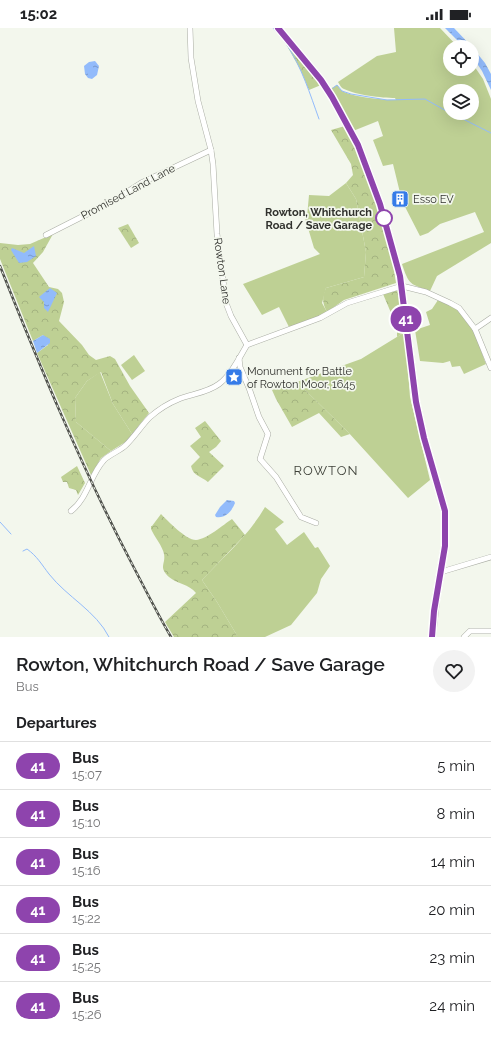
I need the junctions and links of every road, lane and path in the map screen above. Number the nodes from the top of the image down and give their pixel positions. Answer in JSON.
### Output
{"nodes":[{"id":1,"x":190,"y":28,"type":"edge"},
{"id":2,"x":278,"y":28,"type":"edge"},
{"id":3,"x":211,"y":150,"type":"junction"},
{"id":4,"x":46,"y":235,"type":"dead end"},
{"id":5,"x":402,"y":286,"type":"junction"},
{"id":6,"x":491,"y":318,"type":"edge"},
{"id":7,"x":475,"y":329,"type":"junction"},
{"id":8,"x":247,"y":345,"type":"junction"},
{"id":9,"x":239,"y":358,"type":"junction"},
{"id":10,"x":491,"y":368,"type":"edge"},
{"id":11,"x":71,"y":511,"type":"dead end"},
{"id":12,"x":316,"y":523,"type":"dead end"},
{"id":13,"x":491,"y":557,"type":"edge"},
{"id":14,"x":441,"y":572,"type":"junction"},
{"id":15,"x":491,"y":631,"type":"edge"},
{"id":16,"x":432,"y":637,"type":"edge"},
{"id":17,"x":464,"y":637,"type":"edge"}],
"edges":[{"from":1,"to":3,"type":"street","name":"Rowton Lane"},
{"from":2,"to":5,"type":"highway"},
{"from":3,"to":4,"type":"street","name":"Promised Land Lane"},
{"from":3,"to":8,"type":"street","name":"Rowton Lane"},
{"from":5,"to":7,"type":"street"},
{"from":5,"to":8,"type":"street"},
{"from":5,"to":14,"type":"highway"},
{"from":6,"to":7,"type":"street"},
{"from":7,"to":10,"type":"street"},
{"from":8,"to":9,"type":"street"},
{"from":9,"to":11,"type":"street"},
{"from":9,"to":12,"type":"street"},
{"from":13,"to":14,"type":"street"},
{"from":14,"to":16,"type":"highway"},
{"from":15,"to":17,"type":"street"}]}
